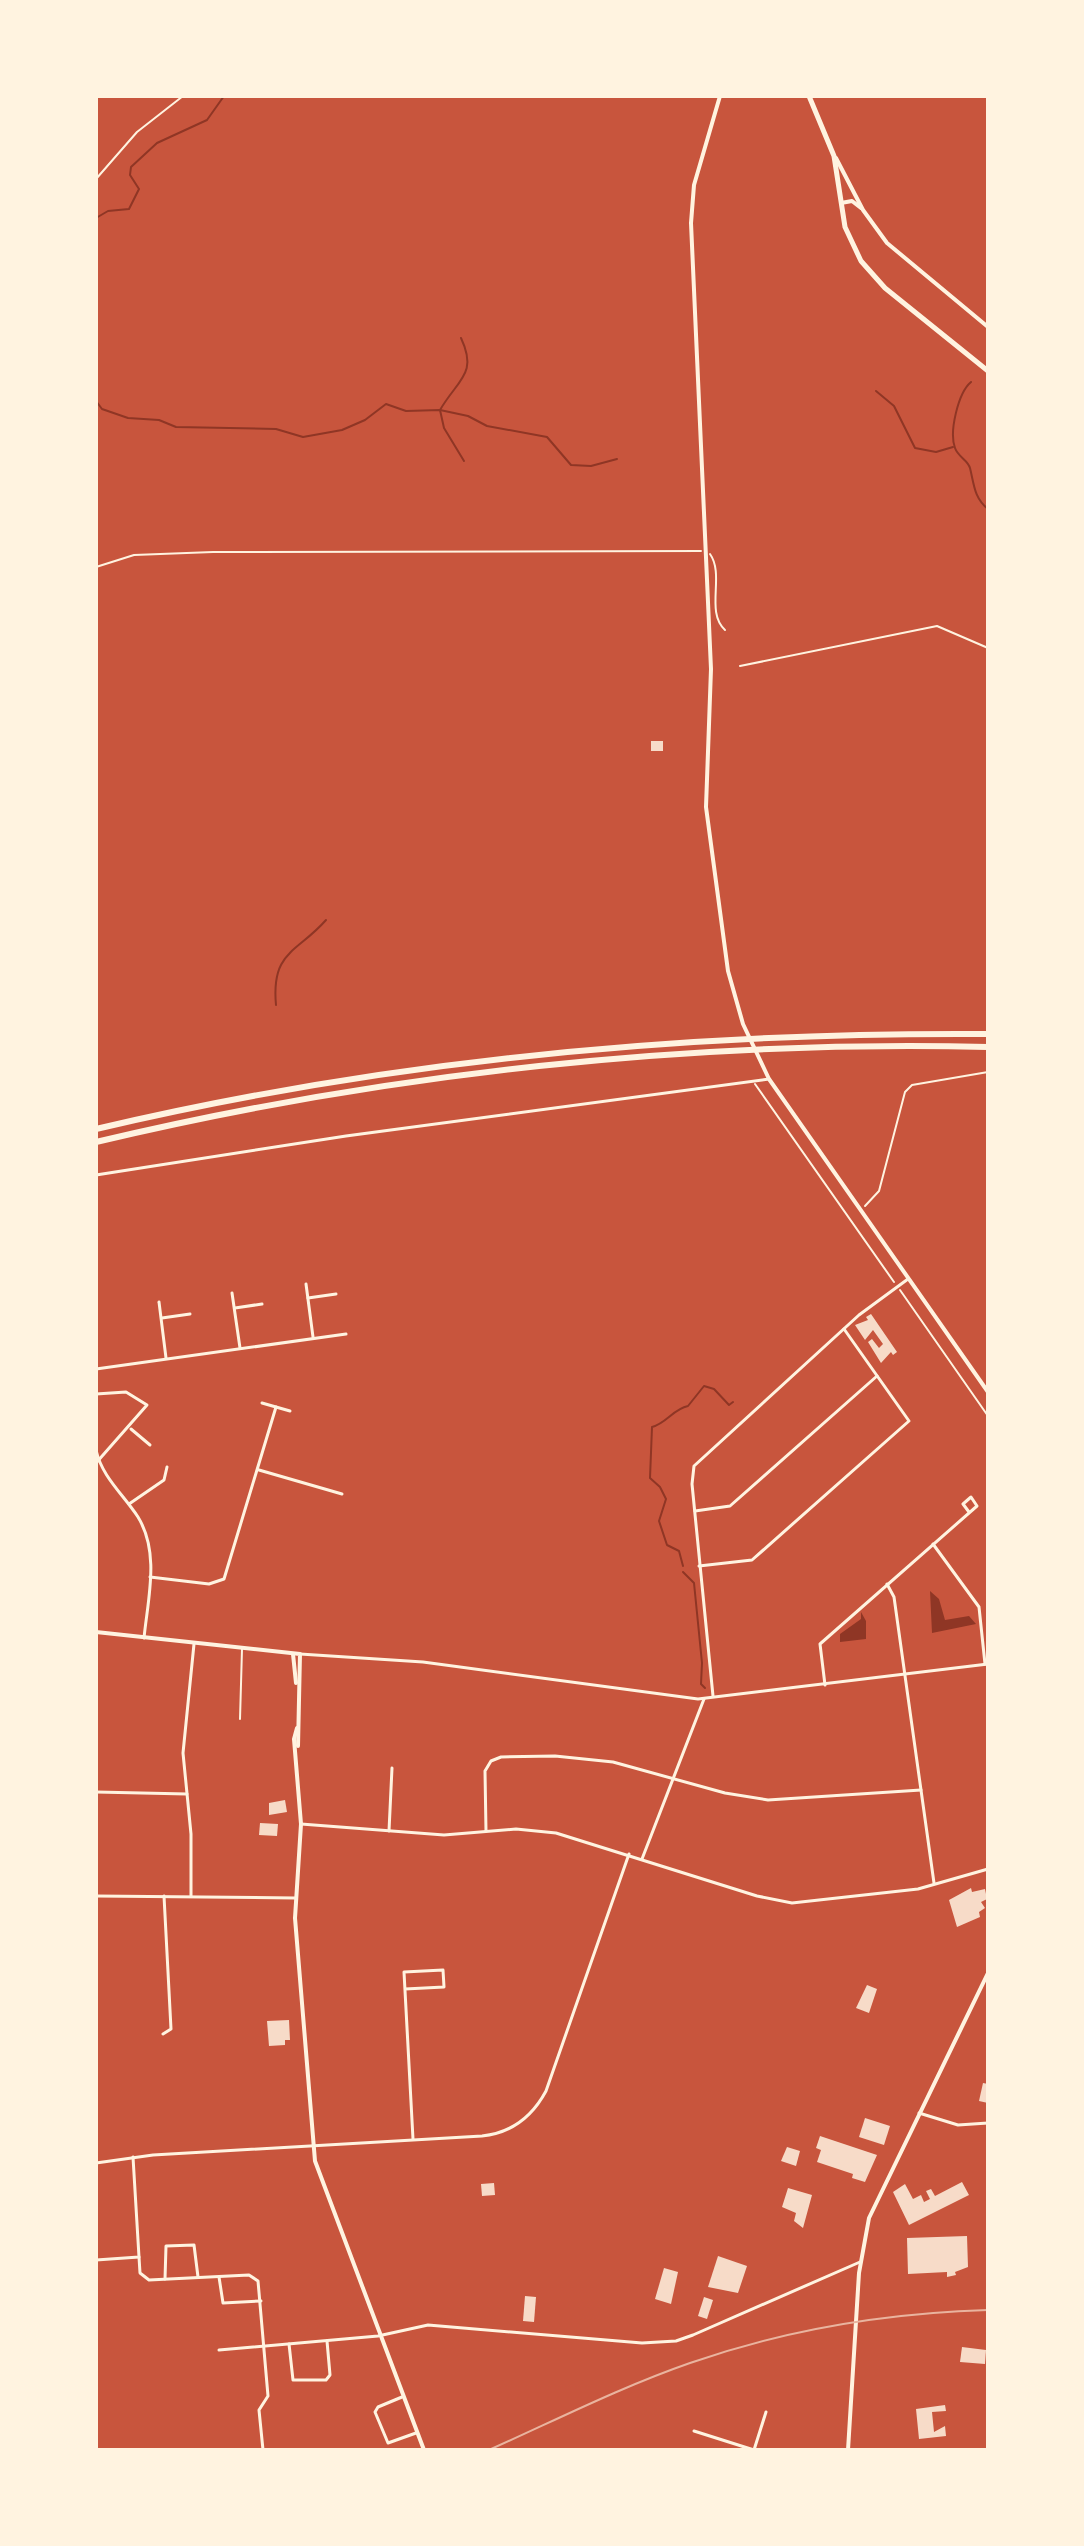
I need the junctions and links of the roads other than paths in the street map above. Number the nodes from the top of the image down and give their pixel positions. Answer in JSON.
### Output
{"nodes":[{"id":1,"x":720,"y":96,"type":"edge"},
{"id":2,"x":809,"y":96,"type":"edge"},
{"id":3,"x":834,"y":156,"type":"junction"},
{"id":4,"x":841,"y":203,"type":"junction"},
{"id":5,"x":863,"y":210,"type":"junction"},
{"id":6,"x":988,"y":327,"type":"edge"},
{"id":7,"x":988,"y":371,"type":"edge"},
{"id":8,"x":988,"y":1034,"type":"edge"},
{"id":9,"x":988,"y":1047,"type":"edge"},
{"id":10,"x":769,"y":1079,"type":"junction"},
{"id":11,"x":96,"y":1129,"type":"edge"},
{"id":12,"x":96,"y":1142,"type":"edge"},
{"id":13,"x":96,"y":1175,"type":"edge"},
{"id":14,"x":908,"y":1279,"type":"junction"},
{"id":15,"x":306,"y":1284,"type":"dead end"},
{"id":16,"x":232,"y":1293,"type":"dead end"},
{"id":17,"x":336,"y":1294,"type":"dead end"},
{"id":18,"x":308,"y":1298,"type":"junction"},
{"id":19,"x":159,"y":1302,"type":"dead end"},
{"id":20,"x":262,"y":1304,"type":"dead end"},
{"id":21,"x":235,"y":1308,"type":"junction"},
{"id":22,"x":190,"y":1314,"type":"dead end"},
{"id":23,"x":161,"y":1318,"type":"junction"},
{"id":24,"x":844,"y":1329,"type":"junction"},
{"id":25,"x":346,"y":1334,"type":"dead end"},
{"id":26,"x":313,"y":1337,"type":"junction"},
{"id":27,"x":240,"y":1348,"type":"junction"},
{"id":28,"x":167,"y":1358,"type":"junction"},
{"id":29,"x":96,"y":1369,"type":"edge"},
{"id":30,"x":877,"y":1376,"type":"junction"},
{"id":31,"x":988,"y":1392,"type":"edge"},
{"id":32,"x":96,"y":1394,"type":"edge"},
{"id":33,"x":262,"y":1403,"type":"dead end"},
{"id":34,"x":276,"y":1407,"type":"junction"},
{"id":35,"x":290,"y":1411,"type":"dead end"},
{"id":36,"x":130,"y":1428,"type":"junction"},
{"id":37,"x":150,"y":1445,"type":"dead end"},
{"id":38,"x":96,"y":1450,"type":"edge"},
{"id":39,"x":97,"y":1462,"type":"edge"},
{"id":40,"x":167,"y":1467,"type":"dead end"},
{"id":41,"x":259,"y":1470,"type":"junction"},
{"id":42,"x":342,"y":1494,"type":"dead end"},
{"id":43,"x":128,"y":1505,"type":"junction"},
{"id":44,"x":694,"y":1511,"type":"junction"},
{"id":45,"x":969,"y":1512,"type":"dead end"},
{"id":46,"x":933,"y":1544,"type":"junction"},
{"id":47,"x":699,"y":1566,"type":"junction"},
{"id":48,"x":150,"y":1577,"type":"junction"},
{"id":49,"x":887,"y":1584,"type":"junction"},
{"id":50,"x":96,"y":1632,"type":"edge"},
{"id":51,"x":144,"y":1638,"type":"junction"},
{"id":52,"x":194,"y":1644,"type":"junction"},
{"id":53,"x":242,"y":1649,"type":"junction"},
{"id":54,"x":293,"y":1654,"type":"junction"},
{"id":55,"x":300,"y":1654,"type":"junction"},
{"id":56,"x":987,"y":1664,"type":"edge"},
{"id":57,"x":904,"y":1675,"type":"junction"},
{"id":58,"x":297,"y":1684,"type":"junction"},
{"id":59,"x":825,"y":1685,"type":"junction"},
{"id":60,"x":713,"y":1698,"type":"junction"},
{"id":61,"x":704,"y":1699,"type":"junction"},
{"id":62,"x":240,"y":1719,"type":"dead end"},
{"id":63,"x":392,"y":1768,"type":"dead end"},
{"id":64,"x":675,"y":1777,"type":"junction"},
{"id":65,"x":921,"y":1790,"type":"junction"},
{"id":66,"x":96,"y":1792,"type":"edge"},
{"id":67,"x":187,"y":1794,"type":"junction"},
{"id":68,"x":301,"y":1824,"type":"junction"},
{"id":69,"x":389,"y":1831,"type":"junction"},
{"id":70,"x":486,"y":1832,"type":"junction"},
{"id":71,"x":629,"y":1854,"type":"junction"},
{"id":72,"x":642,"y":1859,"type":"junction"},
{"id":73,"x":988,"y":1869,"type":"edge"},
{"id":74,"x":934,"y":1885,"type":"junction"},
{"id":75,"x":96,"y":1896,"type":"edge"},
{"id":76,"x":164,"y":1896,"type":"junction"},
{"id":77,"x":191,"y":1896,"type":"junction"},
{"id":78,"x":295,"y":1898,"type":"junction"},
{"id":79,"x":988,"y":1973,"type":"edge"},
{"id":80,"x":405,"y":1989,"type":"junction"},
{"id":81,"x":163,"y":2034,"type":"dead end"},
{"id":82,"x":919,"y":2113,"type":"junction"},
{"id":83,"x":988,"y":2123,"type":"edge"},
{"id":84,"x":413,"y":2139,"type":"junction"},
{"id":85,"x":312,"y":2145,"type":"junction"},
{"id":86,"x":133,"y":2157,"type":"junction"},
{"id":87,"x":96,"y":2163,"type":"edge"},
{"id":88,"x":139,"y":2257,"type":"junction"},
{"id":89,"x":96,"y":2260,"type":"edge"},
{"id":90,"x":860,"y":2262,"type":"junction"},
{"id":91,"x":219,"y":2276,"type":"junction"},
{"id":92,"x":198,"y":2277,"type":"junction"},
{"id":93,"x":165,"y":2280,"type":"junction"},
{"id":94,"x":261,"y":2301,"type":"junction"},
{"id":95,"x":378,"y":2336,"type":"junction"},
{"id":96,"x":327,"y":2341,"type":"junction"},
{"id":97,"x":289,"y":2344,"type":"junction"},
{"id":98,"x":264,"y":2345,"type":"junction"},
{"id":99,"x":219,"y":2350,"type":"dead end"},
{"id":100,"x":402,"y":2397,"type":"junction"},
{"id":101,"x":766,"y":2412,"type":"dead end"},
{"id":102,"x":694,"y":2431,"type":"dead end"},
{"id":103,"x":416,"y":2433,"type":"junction"},
{"id":104,"x":263,"y":2450,"type":"edge"},
{"id":105,"x":424,"y":2450,"type":"edge"},
{"id":106,"x":754,"y":2450,"type":"edge"},
{"id":107,"x":848,"y":2450,"type":"edge"}],
"edges":[{"from":1,"to":10,"type":"street"},
{"from":2,"to":3,"type":"main road"},
{"from":3,"to":4,"type":"main road"},
{"from":3,"to":5,"type":"street"},
{"from":4,"to":5,"type":"street"},
{"from":4,"to":7,"type":"main road"},
{"from":5,"to":6,"type":"street"},
{"from":8,"to":11,"type":"highway"},
{"from":9,"to":12,"type":"highway"},
{"from":10,"to":13,"type":"street"},
{"from":10,"to":14,"type":"street"},
{"from":14,"to":24,"type":"street"},
{"from":14,"to":31,"type":"street"},
{"from":15,"to":18,"type":"street"},
{"from":16,"to":21,"type":"street"},
{"from":17,"to":18,"type":"street"},
{"from":18,"to":26,"type":"street"},
{"from":19,"to":23,"type":"street"},
{"from":20,"to":21,"type":"street"},
{"from":21,"to":27,"type":"street"},
{"from":22,"to":23,"type":"street"},
{"from":23,"to":28,"type":"street"},
{"from":24,"to":30,"type":"street"},
{"from":24,"to":44,"type":"street"},
{"from":25,"to":26,"type":"street"},
{"from":26,"to":27,"type":"street"},
{"from":27,"to":28,"type":"street"},
{"from":28,"to":29,"type":"street"},
{"from":30,"to":44,"type":"street"},
{"from":30,"to":47,"type":"street"},
{"from":32,"to":36,"type":"street"},
{"from":33,"to":34,"type":"street"},
{"from":34,"to":35,"type":"street"},
{"from":34,"to":41,"type":"street"},
{"from":36,"to":37,"type":"street"},
{"from":36,"to":39,"type":"street"},
{"from":38,"to":39,"type":"street"},
{"from":39,"to":43,"type":"street"},
{"from":40,"to":43,"type":"street"},
{"from":41,"to":42,"type":"street"},
{"from":41,"to":48,"type":"street"},
{"from":43,"to":48,"type":"street"},
{"from":44,"to":47,"type":"street"},
{"from":45,"to":46,"type":"street"},
{"from":46,"to":49,"type":"street"},
{"from":46,"to":56,"type":"street"},
{"from":47,"to":60,"type":"street"},
{"from":48,"to":51,"type":"street"},
{"from":49,"to":57,"type":"street"},
{"from":49,"to":59,"type":"street"},
{"from":50,"to":51,"type":"street"},
{"from":51,"to":52,"type":"street"},
{"from":52,"to":53,"type":"street"},
{"from":52,"to":67,"type":"street"},
{"from":53,"to":54,"type":"street"},
{"from":53,"to":62,"type":"lane"},
{"from":54,"to":55,"type":"street"},
{"from":54,"to":58,"type":"street"},
{"from":55,"to":58,"type":"street"},
{"from":55,"to":61,"type":"street"},
{"from":56,"to":57,"type":"street"},
{"from":57,"to":59,"type":"street"},
{"from":57,"to":65,"type":"street"},
{"from":58,"to":68,"type":"street"},
{"from":59,"to":60,"type":"street"},
{"from":60,"to":61,"type":"street"},
{"from":61,"to":64,"type":"street"},
{"from":63,"to":69,"type":"street"},
{"from":64,"to":65,"type":"street"},
{"from":64,"to":70,"type":"street"},
{"from":64,"to":72,"type":"street"},
{"from":65,"to":74,"type":"street"},
{"from":66,"to":67,"type":"street"},
{"from":67,"to":77,"type":"street"},
{"from":68,"to":69,"type":"street"},
{"from":68,"to":78,"type":"street"},
{"from":69,"to":70,"type":"street"},
{"from":70,"to":71,"type":"street"},
{"from":71,"to":72,"type":"street"},
{"from":71,"to":84,"type":"street"},
{"from":72,"to":74,"type":"street"},
{"from":73,"to":74,"type":"street"},
{"from":75,"to":76,"type":"street"},
{"from":76,"to":77,"type":"street"},
{"from":76,"to":81,"type":"street"},
{"from":77,"to":78,"type":"street"},
{"from":78,"to":85,"type":"street"},
{"from":79,"to":82,"type":"street"},
{"from":80,"to":80,"type":"street"},
{"from":80,"to":84,"type":"street"},
{"from":82,"to":83,"type":"street"},
{"from":82,"to":90,"type":"street"},
{"from":84,"to":85,"type":"street"},
{"from":85,"to":86,"type":"street"},
{"from":85,"to":95,"type":"street"},
{"from":86,"to":87,"type":"street"},
{"from":86,"to":88,"type":"street"},
{"from":88,"to":89,"type":"street"},
{"from":88,"to":93,"type":"street"},
{"from":90,"to":95,"type":"street"},
{"from":90,"to":107,"type":"street"},
{"from":91,"to":92,"type":"street"},
{"from":91,"to":94,"type":"street"},
{"from":91,"to":94,"type":"street"},
{"from":92,"to":93,"type":"street"},
{"from":92,"to":93,"type":"street"},
{"from":94,"to":98,"type":"street"},
{"from":95,"to":96,"type":"street"},
{"from":95,"to":100,"type":"street"},
{"from":96,"to":97,"type":"street"},
{"from":96,"to":97,"type":"street"},
{"from":97,"to":98,"type":"street"},
{"from":98,"to":99,"type":"street"},
{"from":98,"to":104,"type":"street"},
{"from":100,"to":103,"type":"street"},
{"from":100,"to":103,"type":"street"},
{"from":101,"to":106,"type":"street"},
{"from":102,"to":106,"type":"street"},
{"from":103,"to":105,"type":"street"}]}
